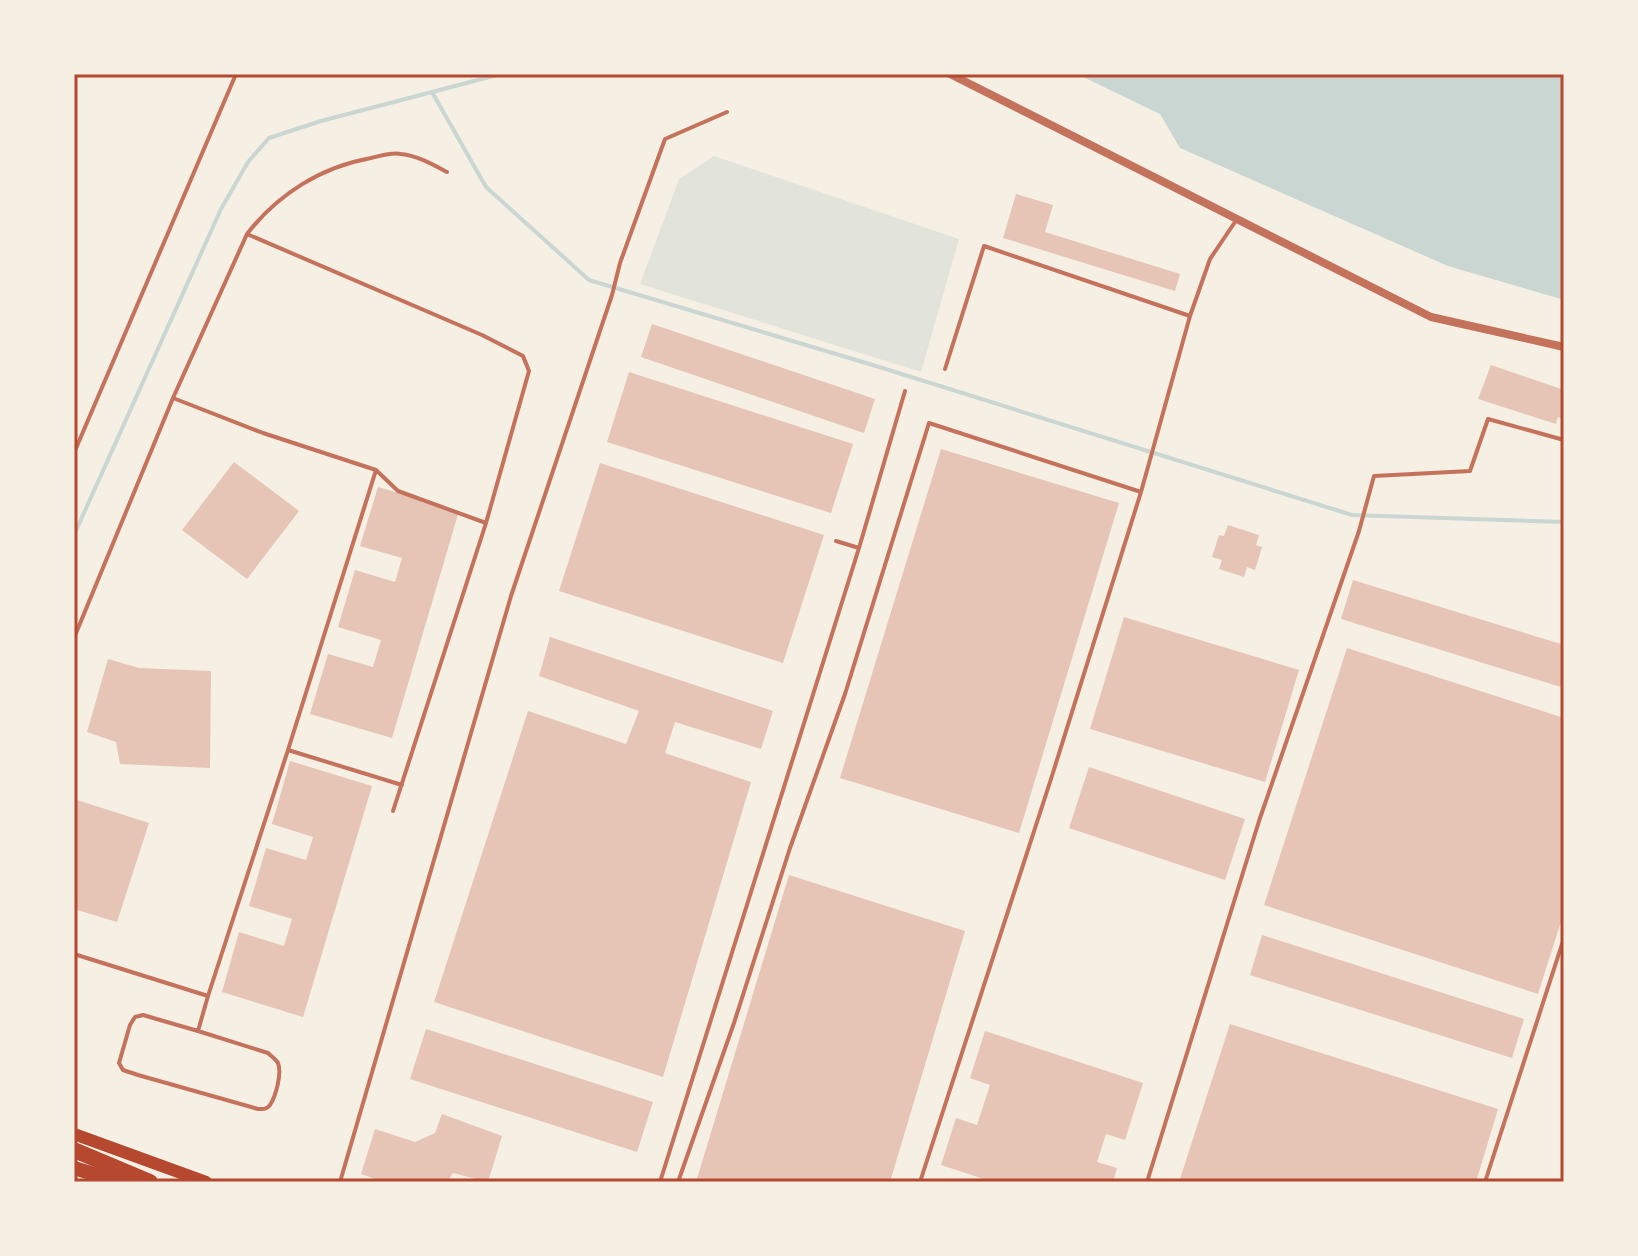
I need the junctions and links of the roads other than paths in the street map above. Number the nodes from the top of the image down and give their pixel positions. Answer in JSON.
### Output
{"nodes":[{"id":1,"x":236,"y":74,"type":"edge"},
{"id":2,"x":950,"y":74,"type":"edge"},
{"id":3,"x":727,"y":112,"type":"dead end"},
{"id":4,"x":447,"y":172,"type":"dead end"},
{"id":5,"x":1237,"y":219,"type":"junction"},
{"id":6,"x":247,"y":234,"type":"junction"},
{"id":7,"x":1190,"y":316,"type":"junction"},
{"id":8,"x":1564,"y":347,"type":"edge"},
{"id":9,"x":945,"y":369,"type":"dead end"},
{"id":10,"x":905,"y":391,"type":"dead end"},
{"id":11,"x":173,"y":398,"type":"junction"},
{"id":12,"x":1564,"y":440,"type":"edge"},
{"id":13,"x":74,"y":453,"type":"edge"},
{"id":14,"x":376,"y":470,"type":"junction"},
{"id":15,"x":1141,"y":492,"type":"junction"},
{"id":16,"x":486,"y":523,"type":"junction"},
{"id":17,"x":836,"y":541,"type":"dead end"},
{"id":18,"x":859,"y":548,"type":"junction"},
{"id":19,"x":74,"y":638,"type":"edge"},
{"id":20,"x":288,"y":750,"type":"junction"},
{"id":21,"x":402,"y":785,"type":"junction"},
{"id":22,"x":393,"y":811,"type":"dead end"},
{"id":23,"x":1564,"y":938,"type":"edge"},
{"id":24,"x":74,"y":954,"type":"edge"},
{"id":25,"x":208,"y":996,"type":"junction"},
{"id":26,"x":198,"y":1031,"type":"junction"},
{"id":27,"x":74,"y":1134,"type":"edge"},
{"id":28,"x":75,"y":1161,"type":"edge"},
{"id":29,"x":120,"y":1182,"type":"edge"},
{"id":30,"x":143,"y":1182,"type":"edge"},
{"id":31,"x":150,"y":1182,"type":"edge"},
{"id":32,"x":206,"y":1182,"type":"edge"},
{"id":33,"x":340,"y":1182,"type":"edge"},
{"id":34,"x":660,"y":1182,"type":"edge"},
{"id":35,"x":678,"y":1182,"type":"edge"},
{"id":36,"x":920,"y":1182,"type":"edge"},
{"id":37,"x":1147,"y":1182,"type":"edge"},
{"id":38,"x":1485,"y":1182,"type":"edge"}],
"edges":[{"from":1,"to":13,"type":"lane"},
{"from":2,"to":5,"type":"street"},
{"from":3,"to":33,"type":"lane"},
{"from":4,"to":6,"type":"lane"},
{"from":5,"to":7,"type":"lane"},
{"from":5,"to":8,"type":"street"},
{"from":6,"to":11,"type":"lane"},
{"from":6,"to":16,"type":"lane"},
{"from":7,"to":9,"type":"lane"},
{"from":7,"to":15,"type":"lane"},
{"from":10,"to":18,"type":"lane"},
{"from":11,"to":14,"type":"lane"},
{"from":11,"to":19,"type":"lane"},
{"from":12,"to":37,"type":"lane"},
{"from":14,"to":16,"type":"lane"},
{"from":14,"to":20,"type":"lane"},
{"from":15,"to":35,"type":"lane"},
{"from":15,"to":36,"type":"lane"},
{"from":16,"to":21,"type":"lane"},
{"from":17,"to":18,"type":"lane"},
{"from":18,"to":34,"type":"lane"},
{"from":20,"to":21,"type":"lane"},
{"from":20,"to":25,"type":"lane"},
{"from":21,"to":22,"type":"lane"},
{"from":23,"to":38,"type":"lane"},
{"from":24,"to":25,"type":"lane"},
{"from":25,"to":26,"type":"lane"},
{"from":26,"to":26,"type":"lane"},
{"from":27,"to":32,"type":"main road"},
{"from":28,"to":29,"type":"highway"},
{"from":28,"to":30,"type":"main road"},
{"from":28,"to":31,"type":"highway"}]}
